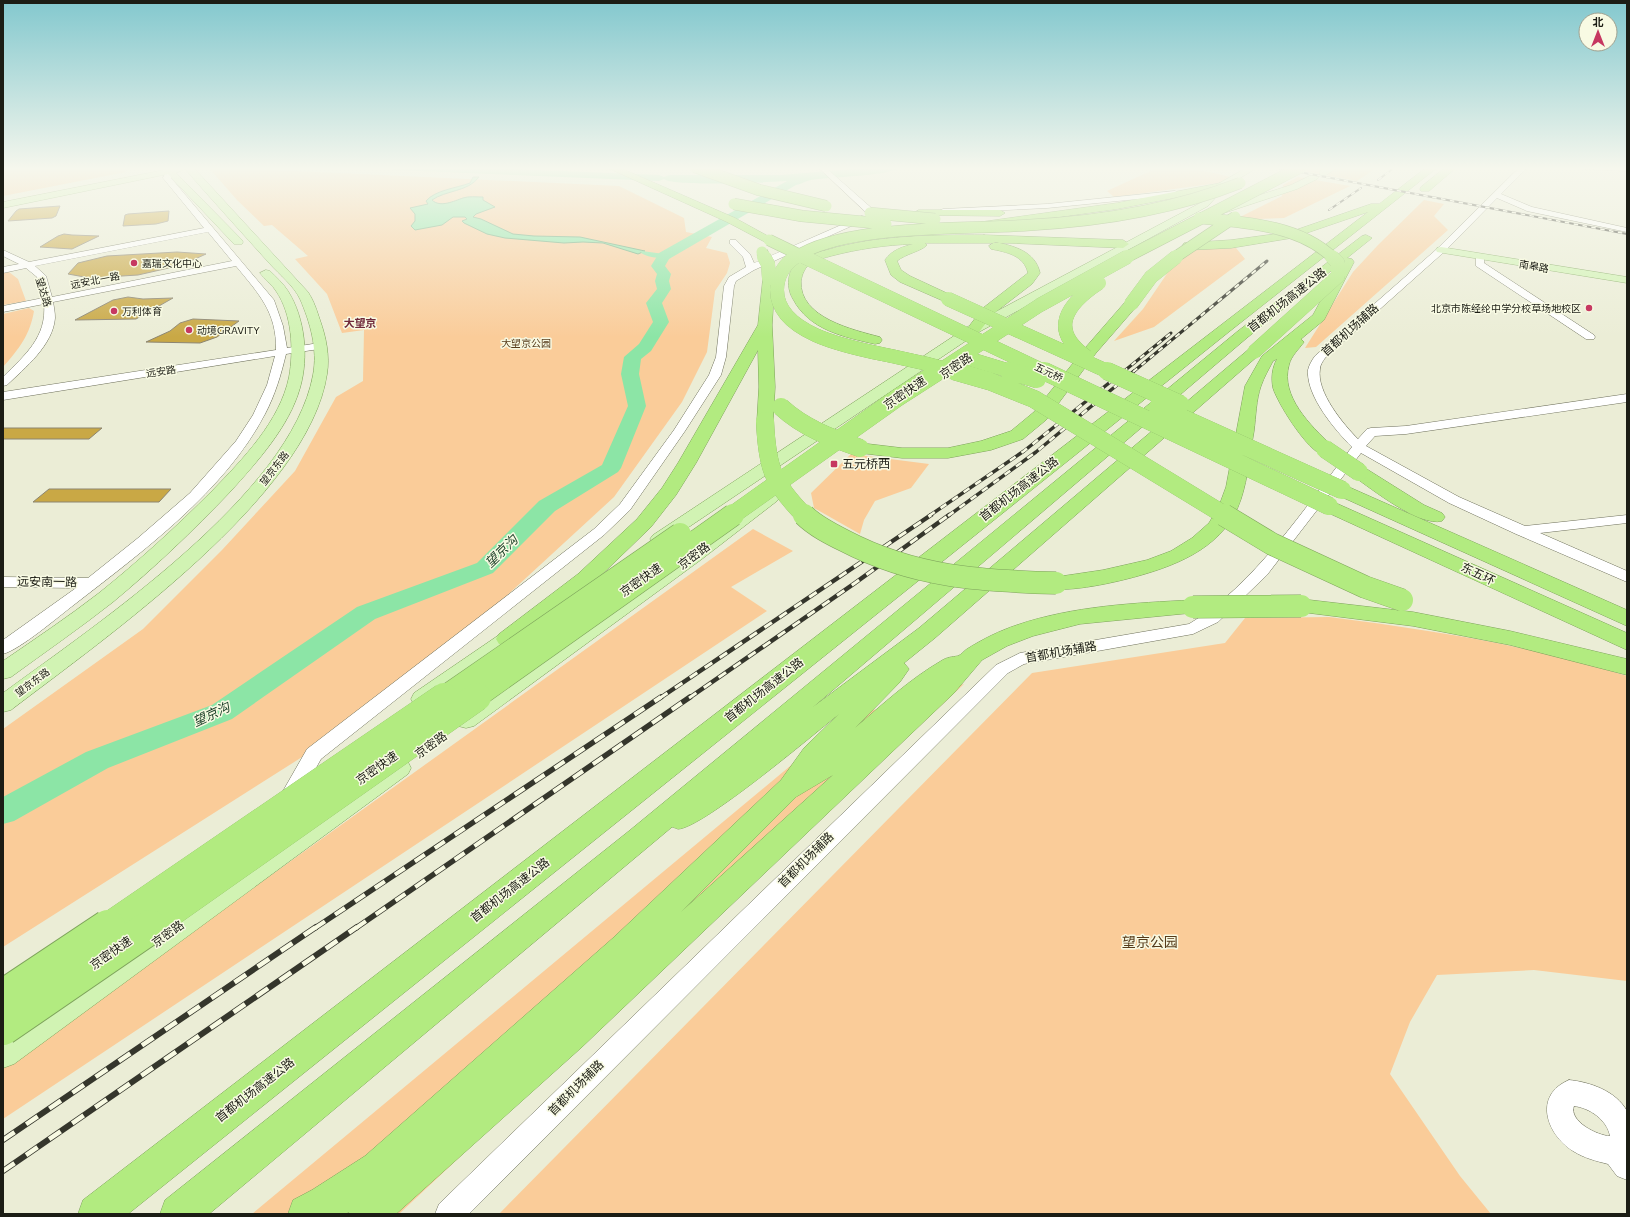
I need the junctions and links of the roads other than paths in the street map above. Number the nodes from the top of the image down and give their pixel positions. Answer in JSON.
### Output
{"nodes":[{"id":1,"x":208,"y":224,"type":"edge"},
{"id":2,"x":215,"y":224,"type":"edge"},
{"id":3,"x":233,"y":224,"type":"edge"},
{"id":4,"x":735,"y":224,"type":"edge"},
{"id":5,"x":738,"y":224,"type":"edge"},
{"id":6,"x":851,"y":224,"type":"edge"},
{"id":7,"x":891,"y":224,"type":"edge"},
{"id":8,"x":1009,"y":224,"type":"edge"},
{"id":9,"x":1034,"y":224,"type":"edge"},
{"id":10,"x":1093,"y":224,"type":"edge"},
{"id":11,"x":1168,"y":224,"type":"edge"},
{"id":12,"x":1172,"y":224,"type":"edge"},
{"id":13,"x":1194,"y":224,"type":"edge"},
{"id":14,"x":1195,"y":224,"type":"edge"},
{"id":15,"x":1215,"y":224,"type":"edge"},
{"id":16,"x":1224,"y":224,"type":"edge"},
{"id":17,"x":1247,"y":224,"type":"edge"},
{"id":18,"x":1322,"y":224,"type":"edge"},
{"id":19,"x":1359,"y":224,"type":"edge"},
{"id":20,"x":1383,"y":224,"type":"edge"},
{"id":21,"x":1467,"y":224,"type":"edge"},
{"id":22,"x":1597,"y":224,"type":"edge"},
{"id":23,"x":210,"y":229,"type":"junction"},
{"id":24,"x":1627,"y":230,"type":"edge"},
{"id":25,"x":996,"y":233,"type":"junction"},
{"id":26,"x":733,"y":242,"type":"dead end"},
{"id":27,"x":770,"y":242,"type":"junction"},
{"id":28,"x":1123,"y":244,"type":"junction"},
{"id":29,"x":1356,"y":246,"type":"junction"},
{"id":30,"x":1442,"y":248,"type":"junction"},
{"id":31,"x":3,"y":253,"type":"edge"},
{"id":32,"x":1480,"y":257,"type":"junction"},
{"id":33,"x":807,"y":261,"type":"junction"},
{"id":34,"x":238,"y":263,"type":"junction"},
{"id":35,"x":28,"y":265,"type":"junction"},
{"id":36,"x":751,"y":268,"type":"junction"},
{"id":37,"x":3,"y":270,"type":"edge"},
{"id":38,"x":1627,"y":279,"type":"edge"},
{"id":39,"x":251,"y":280,"type":"junction"},
{"id":40,"x":276,"y":285,"type":"junction"},
{"id":41,"x":48,"y":300,"type":"junction"},
{"id":42,"x":3,"y":309,"type":"edge"},
{"id":43,"x":1319,"y":317,"type":"junction"},
{"id":44,"x":765,"y":325,"type":"junction"},
{"id":45,"x":974,"y":329,"type":"junction"},
{"id":46,"x":1590,"y":337,"type":"dead end"},
{"id":47,"x":319,"y":343,"type":"junction"},
{"id":48,"x":297,"y":346,"type":"junction"},
{"id":49,"x":281,"y":349,"type":"junction"},
{"id":50,"x":1112,"y":373,"type":"junction"},
{"id":51,"x":3,"y":383,"type":"edge"},
{"id":52,"x":767,"y":387,"type":"junction"},
{"id":53,"x":3,"y":391,"type":"edge"},
{"id":54,"x":3,"y":396,"type":"edge"},
{"id":55,"x":1627,"y":398,"type":"edge"},
{"id":56,"x":1176,"y":432,"type":"junction"},
{"id":57,"x":1359,"y":447,"type":"junction"},
{"id":58,"x":242,"y":469,"type":"junction"},
{"id":59,"x":1346,"y":487,"type":"junction"},
{"id":60,"x":172,"y":518,"type":"junction"},
{"id":61,"x":1627,"y":519,"type":"edge"},
{"id":62,"x":1521,"y":531,"type":"junction"},
{"id":63,"x":1627,"y":577,"type":"edge"},
{"id":64,"x":3,"y":582,"type":"edge"},
{"id":65,"x":92,"y":583,"type":"junction"},
{"id":66,"x":1627,"y":605,"type":"edge"},
{"id":67,"x":1627,"y":619,"type":"edge"},
{"id":68,"x":507,"y":639,"type":"junction"},
{"id":69,"x":915,"y":642,"type":"junction"},
{"id":70,"x":1627,"y":642,"type":"edge"},
{"id":71,"x":1540,"y":645,"type":"junction"},
{"id":72,"x":3,"y":648,"type":"edge"},
{"id":73,"x":973,"y":656,"type":"junction"},
{"id":74,"x":1627,"y":667,"type":"edge"},
{"id":75,"x":3,"y":672,"type":"edge"},
{"id":76,"x":3,"y":704,"type":"edge"},
{"id":77,"x":786,"y":790,"type":"junction"},
{"id":78,"x":293,"y":791,"type":"junction"},
{"id":79,"x":639,"y":839,"type":"junction"},
{"id":80,"x":3,"y":989,"type":"edge"},
{"id":81,"x":3,"y":997,"type":"edge"},
{"id":82,"x":3,"y":1028,"type":"edge"},
{"id":83,"x":3,"y":1053,"type":"edge"},
{"id":84,"x":97,"y":1214,"type":"edge"},
{"id":85,"x":179,"y":1214,"type":"edge"},
{"id":86,"x":307,"y":1214,"type":"edge"},
{"id":87,"x":367,"y":1214,"type":"edge"},
{"id":88,"x":449,"y":1214,"type":"edge"}],
"edges":[{"from":1,"to":23,"type":"street"},
{"from":2,"to":40,"type":"main road","name":"望京东路"},
{"from":3,"to":47,"type":"main road","name":"望京东路"},
{"from":4,"to":27,"type":"highway"},
{"from":5,"to":27,"type":"highway"},
{"from":6,"to":36,"type":"street"},
{"from":7,"to":25,"type":"highway","bridge":true},
{"from":8,"to":33,"type":"highway"},
{"from":9,"to":71,"type":"highway","bridge":true},
{"from":10,"to":25,"type":"highway","bridge":true},
{"from":11,"to":45,"type":"main road","name":"京密路"},
{"from":12,"to":81,"type":"highway","name":"京密快速","bridge":true},
{"from":13,"to":82,"type":"highway","name":"京密快速","bridge":true},
{"from":14,"to":83,"type":"main road","name":"京密路"},
{"from":15,"to":50,"type":"highway","bridge":true},
{"from":16,"to":52,"type":"highway","bridge":true},
{"from":17,"to":69,"type":"highway","bridge":true},
{"from":18,"to":28,"type":"highway","bridge":true},
{"from":19,"to":84,"type":"highway","name":"首都机场高速公路"},
{"from":20,"to":29,"type":"highway","name":"首都机场高速公路"},
{"from":21,"to":30,"type":"street","name":"首都机场辅路"},
{"from":22,"to":24,"type":"street"},
{"from":23,"to":34,"type":"street"},
{"from":23,"to":35,"type":"street"},
{"from":25,"to":28,"type":"highway"},
{"from":26,"to":36,"type":"street"},
{"from":27,"to":44,"type":"highway","bridge":true},
{"from":27,"to":56,"type":"highway","name":"五元桥","bridge":true},
{"from":27,"to":59,"type":"highway","name":"五元桥","bridge":true},
{"from":28,"to":33,"type":"highway"},
{"from":29,"to":43,"type":"highway"},
{"from":29,"to":79,"type":"highway","name":"首都机场高速公路"},
{"from":30,"to":32,"type":"main road","name":"南皋路"},
{"from":30,"to":38,"type":"main road","name":"南皋路"},
{"from":30,"to":57,"type":"street","name":"首都机场辅路"},
{"from":31,"to":35,"type":"street","name":"望达路"},
{"from":32,"to":38,"type":"main road","name":"南皋路"},
{"from":32,"to":46,"type":"street"},
{"from":33,"to":56,"type":"highway","bridge":true},
{"from":34,"to":39,"type":"street"},
{"from":34,"to":41,"type":"street","name":"远安北一路"},
{"from":35,"to":37,"type":"street"},
{"from":35,"to":41,"type":"street","name":"望达路"},
{"from":36,"to":78,"type":"street"},
{"from":39,"to":40,"type":"street"},
{"from":39,"to":49,"type":"street"},
{"from":40,"to":48,"type":"main road","name":"望京东路"},
{"from":41,"to":42,"type":"street","name":"远安北一路"},
{"from":41,"to":51,"type":"street","name":"望达路"},
{"from":43,"to":52,"type":"highway","bridge":true},
{"from":43,"to":59,"type":"highway","bridge":true},
{"from":44,"to":52,"type":"highway"},
{"from":44,"to":68,"type":"highway"},
{"from":45,"to":50,"type":"highway","bridge":true},
{"from":45,"to":68,"type":"main road","name":"京密路"},
{"from":47,"to":48,"type":"street","name":"远安路"},
{"from":47,"to":76,"type":"main road","name":"望京东路"},
{"from":48,"to":49,"type":"street","name":"远安路"},
{"from":48,"to":58,"type":"main road","name":"望京东路"},
{"from":49,"to":53,"type":"street","name":"远安路"},
{"from":49,"to":54,"type":"street","name":"远安路"},
{"from":49,"to":60,"type":"street"},
{"from":50,"to":59,"type":"highway","bridge":true},
{"from":55,"to":57,"type":"street"},
{"from":56,"to":59,"type":"highway","name":"五元桥","bridge":true},
{"from":57,"to":62,"type":"street"},
{"from":57,"to":88,"type":"street","name":"首都机场辅路"},
{"from":58,"to":60,"type":"street"},
{"from":58,"to":75,"type":"main road","name":"望京东路"},
{"from":59,"to":66,"type":"highway"},
{"from":59,"to":67,"type":"highway","name":"东五环"},
{"from":59,"to":70,"type":"highway","name":"东五环"},
{"from":60,"to":65,"type":"street"},
{"from":61,"to":62,"type":"street"},
{"from":62,"to":63,"type":"street"},
{"from":64,"to":65,"type":"street","name":"远安南一路"},
{"from":65,"to":72,"type":"street"},
{"from":68,"to":78,"type":"main road","name":"京密路"},
{"from":69,"to":77,"type":"highway"},
{"from":69,"to":79,"type":"highway"},
{"from":71,"to":73,"type":"highway","bridge":true},
{"from":71,"to":74,"type":"highway"},
{"from":73,"to":77,"type":"highway"},
{"from":73,"to":87,"type":"highway"},
{"from":77,"to":86,"type":"highway"},
{"from":78,"to":80,"type":"main road","name":"京密路"},
{"from":79,"to":85,"type":"highway","name":"首都机场高速公路"}]}
